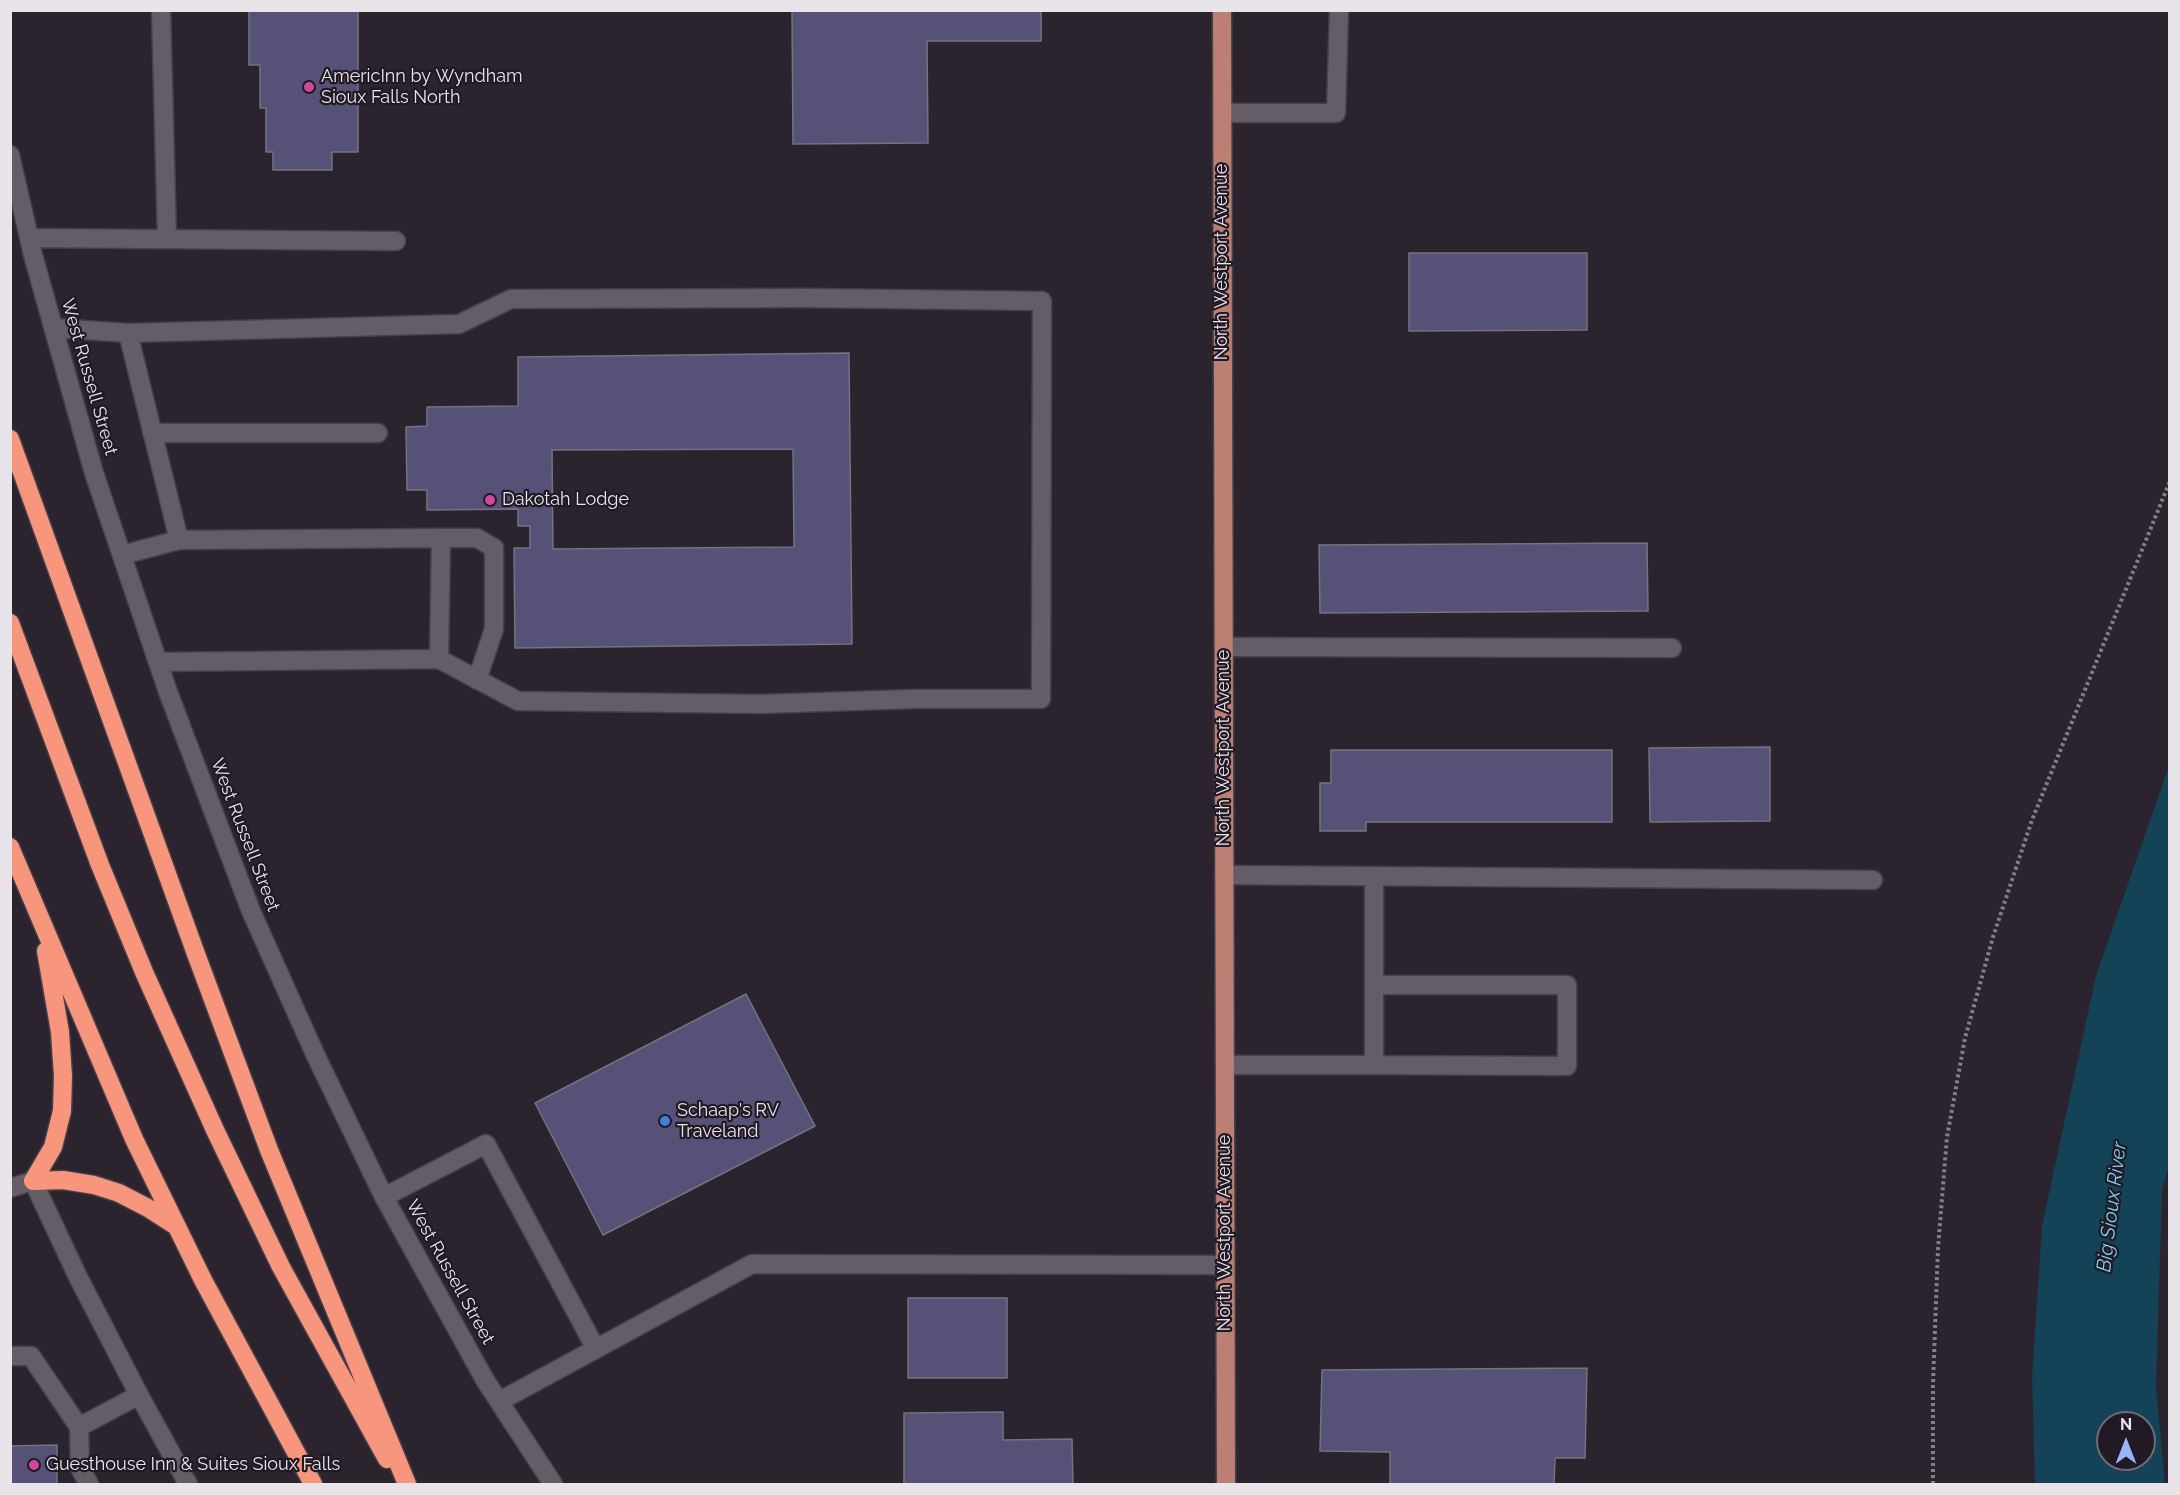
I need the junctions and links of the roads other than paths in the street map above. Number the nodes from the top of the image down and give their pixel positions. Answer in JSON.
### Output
{"nodes":[{"id":1,"x":161,"y":10,"type":"edge"},
{"id":2,"x":1221,"y":10,"type":"edge"},
{"id":3,"x":1340,"y":10,"type":"edge"},
{"id":4,"x":1222,"y":113,"type":"junction"},
{"id":5,"x":10,"y":154,"type":"edge"},
{"id":6,"x":29,"y":238,"type":"junction"},
{"id":7,"x":167,"y":239,"type":"junction"},
{"id":8,"x":396,"y":241,"type":"dead end"},
{"id":9,"x":54,"y":328,"type":"junction"},
{"id":10,"x":128,"y":333,"type":"junction"},
{"id":11,"x":152,"y":433,"type":"junction"},
{"id":12,"x":378,"y":433,"type":"dead end"},
{"id":13,"x":10,"y":439,"type":"edge"},
{"id":14,"x":441,"y":538,"type":"junction"},
{"id":15,"x":179,"y":540,"type":"junction"},
{"id":16,"x":122,"y":555,"type":"junction"},
{"id":17,"x":10,"y":623,"type":"edge"},
{"id":18,"x":1224,"y":647,"type":"junction"},
{"id":19,"x":1672,"y":648,"type":"dead end"},
{"id":20,"x":439,"y":659,"type":"junction"},
{"id":21,"x":158,"y":662,"type":"junction"},
{"id":22,"x":477,"y":680,"type":"junction"},
{"id":23,"x":10,"y":847,"type":"edge"},
{"id":24,"x":1224,"y":875,"type":"junction"},
{"id":25,"x":1374,"y":876,"type":"junction"},
{"id":26,"x":1873,"y":880,"type":"dead end"},
{"id":27,"x":40,"y":920,"type":"junction"},
{"id":28,"x":1374,"y":985,"type":"junction"},
{"id":29,"x":1225,"y":1065,"type":"junction"},
{"id":30,"x":1374,"y":1065,"type":"junction"},
{"id":31,"x":33,"y":1181,"type":"junction"},
{"id":32,"x":10,"y":1188,"type":"edge"},
{"id":33,"x":384,"y":1197,"type":"junction"},
{"id":34,"x":177,"y":1227,"type":"junction"},
{"id":35,"x":1225,"y":1265,"type":"junction"},
{"id":36,"x":596,"y":1349,"type":"junction"},
{"id":37,"x":10,"y":1356,"type":"edge"},
{"id":38,"x":139,"y":1395,"type":"junction"},
{"id":39,"x":500,"y":1401,"type":"junction"},
{"id":40,"x":79,"y":1427,"type":"junction"},
{"id":41,"x":89,"y":1485,"type":"edge"},
{"id":42,"x":188,"y":1485,"type":"edge"},
{"id":43,"x":313,"y":1485,"type":"edge"},
{"id":44,"x":401,"y":1485,"type":"edge"},
{"id":45,"x":407,"y":1485,"type":"edge"},
{"id":46,"x":553,"y":1485,"type":"edge"},
{"id":47,"x":1226,"y":1485,"type":"edge"}],
"edges":[{"from":1,"to":7,"type":"street"},
{"from":2,"to":4,"type":"main road","name":"North Westport Avenue"},
{"from":3,"to":4,"type":"street"},
{"from":4,"to":18,"type":"main road","name":"North Westport Avenue"},
{"from":5,"to":6,"type":"street","name":"West Russell Street"},
{"from":6,"to":7,"type":"street"},
{"from":6,"to":9,"type":"street","name":"West Russell Street"},
{"from":7,"to":8,"type":"street"},
{"from":9,"to":10,"type":"street"},
{"from":9,"to":16,"type":"street","name":"West Russell Street"},
{"from":10,"to":11,"type":"street"},
{"from":10,"to":22,"type":"street"},
{"from":11,"to":12,"type":"street"},
{"from":11,"to":15,"type":"street"},
{"from":13,"to":45,"type":"highway"},
{"from":14,"to":15,"type":"street"},
{"from":14,"to":20,"type":"street"},
{"from":14,"to":22,"type":"street"},
{"from":15,"to":16,"type":"street"},
{"from":16,"to":21,"type":"street","name":"West Russell Street"},
{"from":17,"to":44,"type":"highway"},
{"from":18,"to":19,"type":"street"},
{"from":18,"to":24,"type":"main road","name":"North Westport Avenue"},
{"from":20,"to":21,"type":"street"},
{"from":20,"to":22,"type":"street"},
{"from":21,"to":33,"type":"street","name":"West Russell Street"},
{"from":23,"to":27,"type":"highway"},
{"from":24,"to":25,"type":"street"},
{"from":24,"to":29,"type":"main road","name":"North Westport Avenue"},
{"from":25,"to":26,"type":"street"},
{"from":25,"to":28,"type":"street"},
{"from":27,"to":31,"type":"highway"},
{"from":27,"to":34,"type":"highway"},
{"from":28,"to":30,"type":"street"},
{"from":28,"to":30,"type":"street"},
{"from":29,"to":30,"type":"street"},
{"from":29,"to":35,"type":"main road","name":"North Westport Avenue"},
{"from":31,"to":32,"type":"street"},
{"from":31,"to":34,"type":"highway"},
{"from":31,"to":38,"type":"street"},
{"from":33,"to":36,"type":"street"},
{"from":33,"to":39,"type":"street","name":"West Russell Street"},
{"from":34,"to":43,"type":"highway"},
{"from":35,"to":36,"type":"street"},
{"from":35,"to":47,"type":"main road","name":"North Westport Avenue"},
{"from":36,"to":39,"type":"street"},
{"from":37,"to":40,"type":"street"},
{"from":38,"to":40,"type":"street"},
{"from":38,"to":42,"type":"street"},
{"from":39,"to":46,"type":"street","name":"West Russell Street"},
{"from":40,"to":41,"type":"street"}]}
